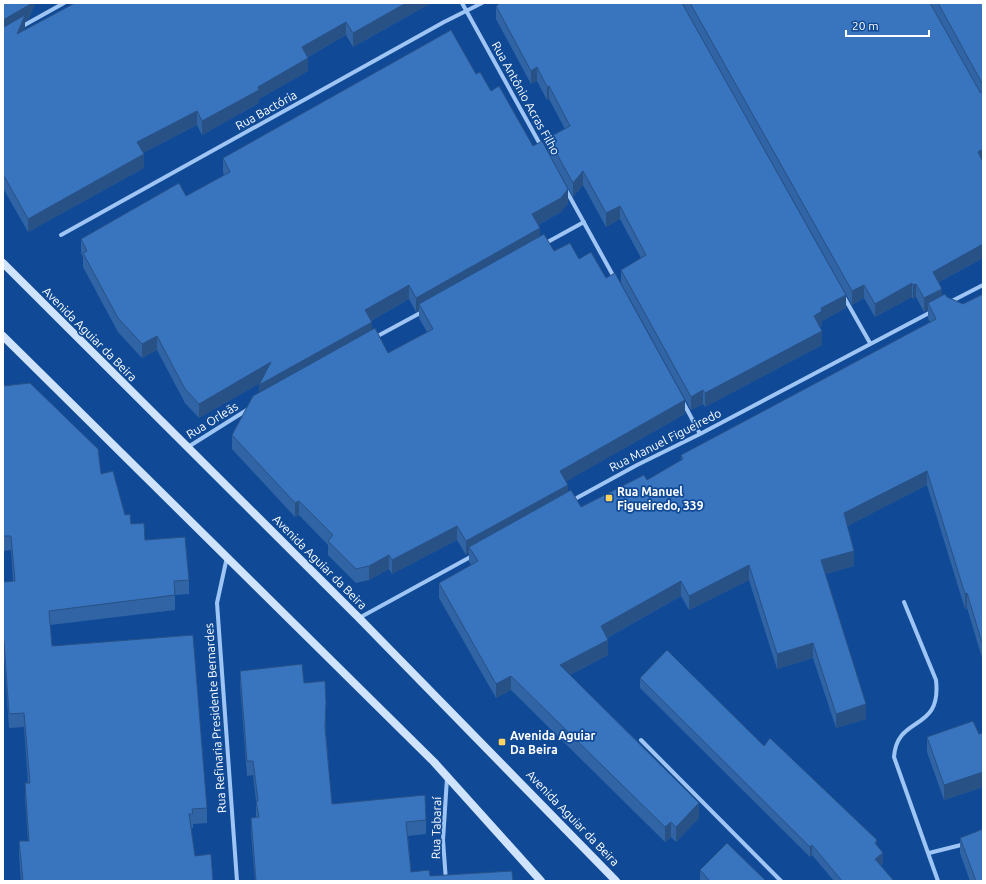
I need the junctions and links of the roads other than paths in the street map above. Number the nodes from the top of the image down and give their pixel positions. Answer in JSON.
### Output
{"nodes":[{"id":1,"x":64,"y":3,"type":"edge"},
{"id":2,"x":462,"y":3,"type":"edge"},
{"id":3,"x":482,"y":3,"type":"edge"},
{"id":4,"x":466,"y":11,"type":"junction"},
{"id":5,"x":16,"y":29,"type":"edge"},
{"id":6,"x":546,"y":154,"type":"edge"},
{"id":7,"x":565,"y":188,"type":"edge"},
{"id":8,"x":584,"y":222,"type":"junction"},
{"id":9,"x":61,"y":235,"type":"dead end"},
{"id":10,"x":537,"y":248,"type":"edge"},
{"id":11,"x":3,"y":263,"type":"edge"},
{"id":12,"x":618,"y":284,"type":"edge"},
{"id":13,"x":983,"y":285,"type":"edge"},
{"id":14,"x":839,"y":289,"type":"edge"},
{"id":15,"x":948,"y":303,"type":"edge"},
{"id":16,"x":427,"y":309,"type":"edge"},
{"id":17,"x":934,"y":310,"type":"edge"},
{"id":18,"x":4,"y":339,"type":"edge"},
{"id":19,"x":372,"y":340,"type":"edge"},
{"id":20,"x":870,"y":344,"type":"junction"},
{"id":21,"x":682,"y":400,"type":"edge"},
{"id":22,"x":255,"y":405,"type":"edge"},
{"id":23,"x":700,"y":434,"type":"junction"},
{"id":24,"x":187,"y":448,"type":"junction"},
{"id":25,"x":567,"y":503,"type":"edge"},
{"id":26,"x":477,"y":553,"type":"edge"},
{"id":27,"x":227,"y":555,"type":"junction"},
{"id":28,"x":904,"y":602,"type":"dead end"},
{"id":29,"x":359,"y":618,"type":"junction"},
{"id":30,"x":641,"y":740,"type":"dead end"},
{"id":31,"x":447,"y":776,"type":"junction"},
{"id":32,"x":968,"y":843,"type":"edge"},
{"id":33,"x":929,"y":853,"type":"junction"},
{"id":34,"x":237,"y":881,"type":"edge"},
{"id":35,"x":446,"y":881,"type":"edge"},
{"id":36,"x":541,"y":881,"type":"edge"},
{"id":37,"x":616,"y":881,"type":"edge"},
{"id":38,"x":781,"y":881,"type":"edge"},
{"id":39,"x":938,"y":881,"type":"edge"}],
"edges":[{"from":1,"to":5,"type":"street"},
{"from":2,"to":4,"type":"street","name":"Rua Antônio Acras Filho"},
{"from":3,"to":4,"type":"street","name":"Rua Bactória"},
{"from":4,"to":6,"type":"street","name":"Rua Antônio Acras Filho"},
{"from":4,"to":9,"type":"street","name":"Rua Bactória"},
{"from":7,"to":8,"type":"street"},
{"from":8,"to":10,"type":"street"},
{"from":8,"to":12,"type":"street"},
{"from":11,"to":24,"type":"main road","name":"Avenida Aguiar da Beira"},
{"from":13,"to":15,"type":"street"},
{"from":14,"to":20,"type":"street"},
{"from":16,"to":19,"type":"street"},
{"from":17,"to":20,"type":"street","name":"Rua Manuel Figueiredo"},
{"from":18,"to":27,"type":"main road"},
{"from":20,"to":23,"type":"street","name":"Rua Manuel Figueiredo"},
{"from":21,"to":23,"type":"street"},
{"from":22,"to":24,"type":"street","name":"Rua Orleãs"},
{"from":23,"to":25,"type":"street","name":"Rua Manuel Figueiredo"},
{"from":24,"to":29,"type":"main road","name":"Avenida Aguiar da Beira"},
{"from":26,"to":29,"type":"street"},
{"from":27,"to":31,"type":"main road"},
{"from":27,"to":34,"type":"street","name":"Rua Refinaria Presidente Bernardes"},
{"from":28,"to":33,"type":"street"},
{"from":29,"to":37,"type":"main road","name":"Avenida Aguiar da Beira"},
{"from":30,"to":38,"type":"street"},
{"from":31,"to":35,"type":"street","name":"Rua Tabaraí"},
{"from":31,"to":36,"type":"main road"},
{"from":32,"to":33,"type":"street"},
{"from":33,"to":39,"type":"street"}]}
